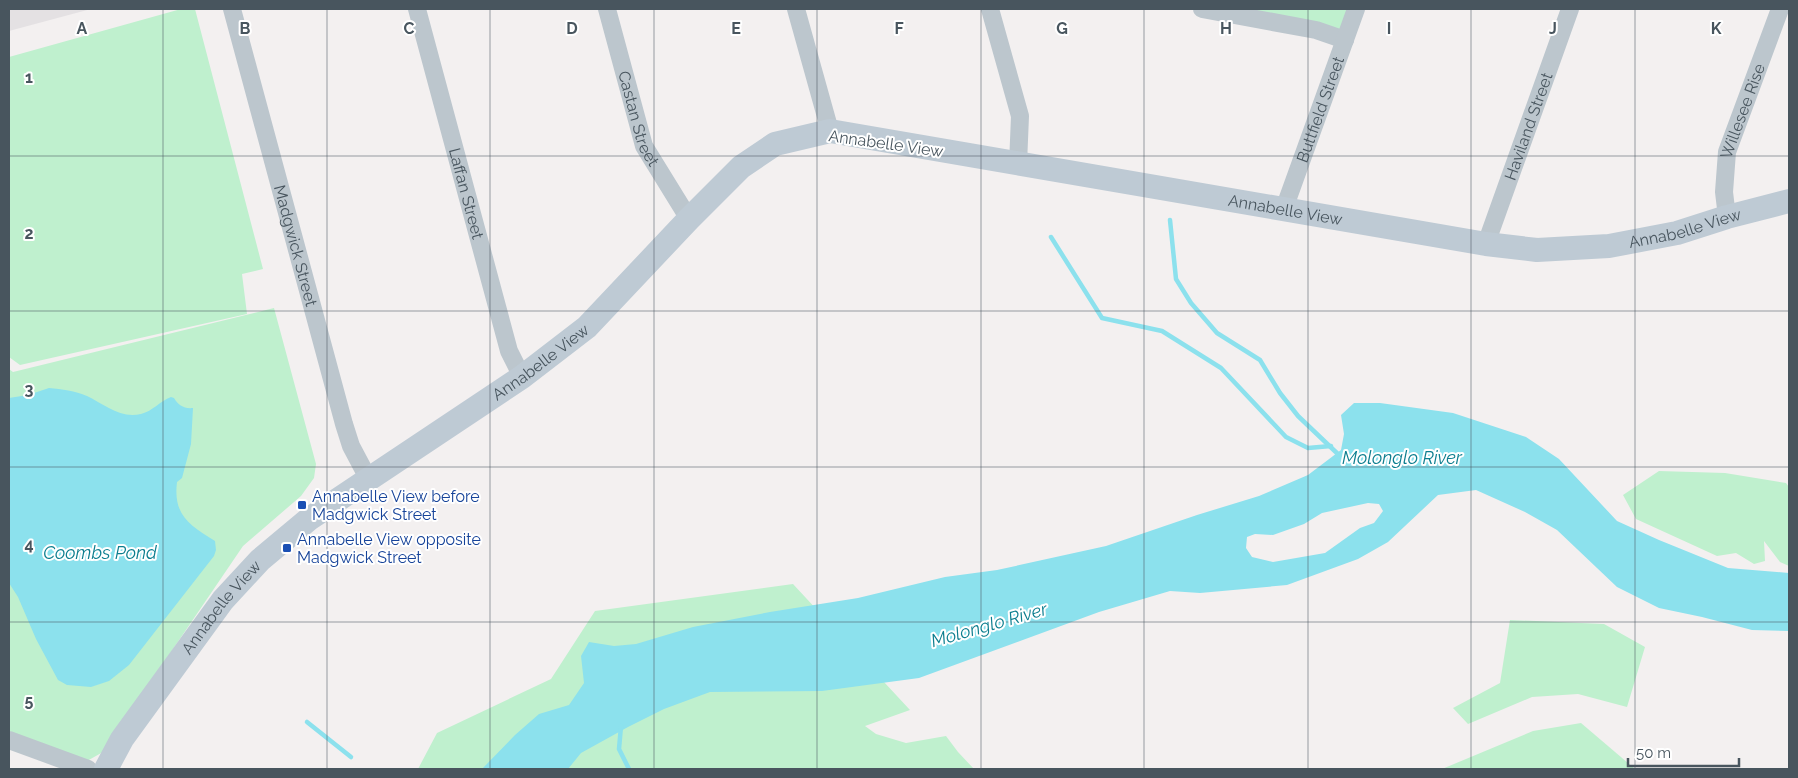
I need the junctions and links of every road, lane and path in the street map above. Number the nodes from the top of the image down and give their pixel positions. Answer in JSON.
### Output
{"nodes":[{"id":1,"x":232,"y":9,"type":"edge"},
{"id":2,"x":417,"y":9,"type":"edge"},
{"id":3,"x":607,"y":9,"type":"edge"},
{"id":4,"x":796,"y":9,"type":"edge"},
{"id":5,"x":990,"y":9,"type":"edge"},
{"id":6,"x":1202,"y":9,"type":"edge"},
{"id":7,"x":1356,"y":9,"type":"edge"},
{"id":8,"x":1570,"y":9,"type":"edge"},
{"id":9,"x":1780,"y":9,"type":"edge"},
{"id":10,"x":1345,"y":40,"type":"junction"},
{"id":11,"x":830,"y":131,"type":"junction"},
{"id":12,"x":1018,"y":164,"type":"junction"},
{"id":13,"x":1789,"y":202,"type":"edge"},
{"id":14,"x":1284,"y":209,"type":"junction"},
{"id":15,"x":1727,"y":217,"type":"junction"},
{"id":16,"x":689,"y":219,"type":"junction"},
{"id":17,"x":1486,"y":244,"type":"junction"},
{"id":18,"x":522,"y":377,"type":"junction"},
{"id":19,"x":369,"y":480,"type":"junction"},
{"id":20,"x":9,"y":740,"type":"edge"},
{"id":21,"x":88,"y":769,"type":"edge"},
{"id":22,"x":106,"y":769,"type":"edge"}],
"edges":[{"from":1,"to":19,"type":"street","name":"Madgwick Street"},
{"from":2,"to":18,"type":"street","name":"Laffan Street"},
{"from":3,"to":16,"type":"street","name":"Castan Street"},
{"from":4,"to":11,"type":"street"},
{"from":5,"to":12,"type":"street"},
{"from":6,"to":10,"type":"street"},
{"from":7,"to":10,"type":"street","name":"Buttfield Street"},
{"from":8,"to":17,"type":"street","name":"Haviland Street"},
{"from":9,"to":15,"type":"street","name":"Willesee Rise"},
{"from":10,"to":14,"type":"street","name":"Buttfield Street"},
{"from":11,"to":12,"type":"street","name":"Annabelle View"},
{"from":11,"to":16,"type":"street","name":"Annabelle View"},
{"from":12,"to":14,"type":"street","name":"Annabelle View"},
{"from":13,"to":15,"type":"street","name":"Annabelle View"},
{"from":14,"to":17,"type":"street","name":"Annabelle View"},
{"from":15,"to":17,"type":"street","name":"Annabelle View"},
{"from":16,"to":18,"type":"street","name":"Annabelle View"},
{"from":18,"to":19,"type":"street","name":"Annabelle View"},
{"from":19,"to":22,"type":"street","name":"Annabelle View"},
{"from":20,"to":21,"type":"street"}]}
